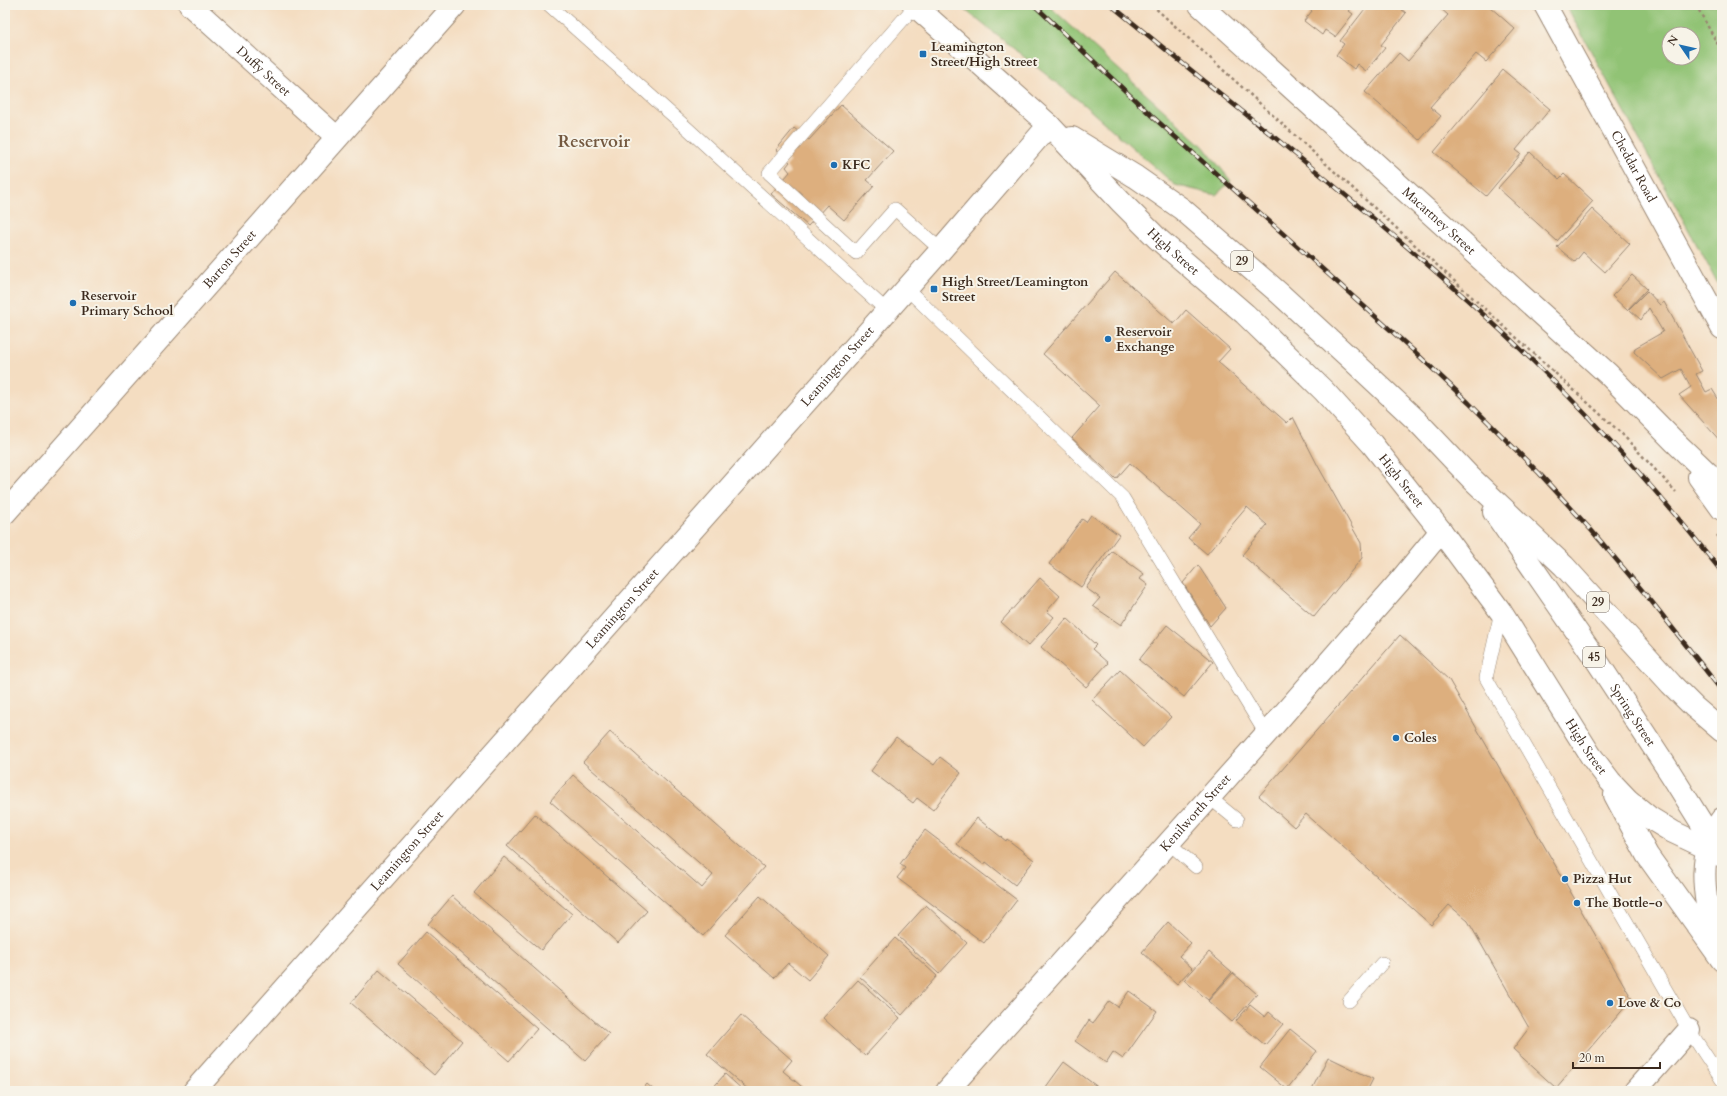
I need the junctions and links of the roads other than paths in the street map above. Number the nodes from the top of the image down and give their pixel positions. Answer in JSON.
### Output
{"nodes":[{"id":1,"x":190,"y":5,"type":"edge"},
{"id":2,"x":455,"y":5,"type":"edge"},
{"id":3,"x":549,"y":5,"type":"edge"},
{"id":4,"x":1200,"y":5,"type":"edge"},
{"id":5,"x":1545,"y":5,"type":"edge"},
{"id":6,"x":915,"y":6,"type":"edge"},
{"id":7,"x":1049,"y":124,"type":"junction"},
{"id":8,"x":336,"y":137,"type":"junction"},
{"id":9,"x":940,"y":250,"type":"junction"},
{"id":10,"x":906,"y":288,"type":"junction"},
{"id":11,"x":886,"y":310,"type":"junction"},
{"id":12,"x":1722,"y":328,"type":"edge"},
{"id":13,"x":1674,"y":442,"type":"junction"},
{"id":14,"x":1471,"y":478,"type":"junction"},
{"id":15,"x":1722,"y":487,"type":"edge"},
{"id":16,"x":1722,"y":509,"type":"edge"},
{"id":17,"x":5,"y":513,"type":"edge"},
{"id":18,"x":1441,"y":531,"type":"junction"},
{"id":19,"x":1501,"y":612,"type":"junction"},
{"id":20,"x":1722,"y":731,"type":"edge"},
{"id":21,"x":1266,"y":734,"type":"junction"},
{"id":22,"x":1591,"y":756,"type":"junction"},
{"id":23,"x":1209,"y":797,"type":"junction"},
{"id":24,"x":1722,"y":819,"type":"edge"},
{"id":25,"x":1237,"y":820,"type":"dead end"},
{"id":26,"x":1169,"y":843,"type":"junction"},
{"id":27,"x":1717,"y":851,"type":"edge"},
{"id":28,"x":1196,"y":867,"type":"dead end"},
{"id":29,"x":1718,"y":954,"type":"edge"},
{"id":30,"x":1382,"y":963,"type":"dead end"},
{"id":31,"x":1349,"y":1001,"type":"dead end"},
{"id":32,"x":1689,"y":1030,"type":"junction"},
{"id":33,"x":1722,"y":1080,"type":"edge"},
{"id":34,"x":194,"y":1091,"type":"edge"},
{"id":35,"x":947,"y":1091,"type":"edge"},
{"id":36,"x":1635,"y":1091,"type":"edge"}],
"edges":[{"from":1,"to":8,"type":"street","name":"Duffy Street"},
{"from":2,"to":8,"type":"street","name":"Barton Street"},
{"from":3,"to":11,"type":"lane"},
{"from":4,"to":13,"type":"street","name":"Macartney Street"},
{"from":5,"to":12,"type":"street","name":"Cheddar Road"},
{"from":6,"to":7,"type":"street","name":"High Street","number":"29"},
{"from":6,"to":9,"type":"lane"},
{"from":7,"to":9,"type":"street","name":"Leamington Street"},
{"from":7,"to":14,"type":"street","name":"High Street","number":"29"},
{"from":7,"to":18,"type":"street","name":"High Street","number":"29"},
{"from":8,"to":17,"type":"street","name":"Barton Street"},
{"from":9,"to":10,"type":"street","name":"Leamington Street"},
{"from":10,"to":11,"type":"street","name":"Leamington Street"},
{"from":10,"to":21,"type":"lane"},
{"from":11,"to":34,"type":"street","name":"Leamington Street"},
{"from":13,"to":15,"type":"street","name":"Macartney Street"},
{"from":13,"to":16,"type":"street","name":"Macartney Street"},
{"from":14,"to":20,"type":"street","name":"High Street","number":"29"},
{"from":14,"to":27,"type":"street","name":"Spring Street","number":"45"},
{"from":18,"to":19,"type":"street","name":"High Street","number":"29"},
{"from":18,"to":21,"type":"street","name":"Kenilworth Street"},
{"from":19,"to":22,"type":"street","name":"High Street","number":"29"},
{"from":19,"to":32,"type":"lane"},
{"from":21,"to":23,"type":"street","name":"Kenilworth Street"},
{"from":22,"to":27,"type":"street","name":"High Street","number":"29"},
{"from":22,"to":29,"type":"street"},
{"from":23,"to":25,"type":"lane"},
{"from":23,"to":26,"type":"street","name":"Kenilworth Street"},
{"from":24,"to":27,"type":"street"},
{"from":26,"to":28,"type":"lane"},
{"from":26,"to":35,"type":"street","name":"Kenilworth Street"},
{"from":27,"to":29,"type":"street"},
{"from":30,"to":31,"type":"lane"},
{"from":32,"to":33,"type":"lane"},
{"from":32,"to":36,"type":"street"}]}
